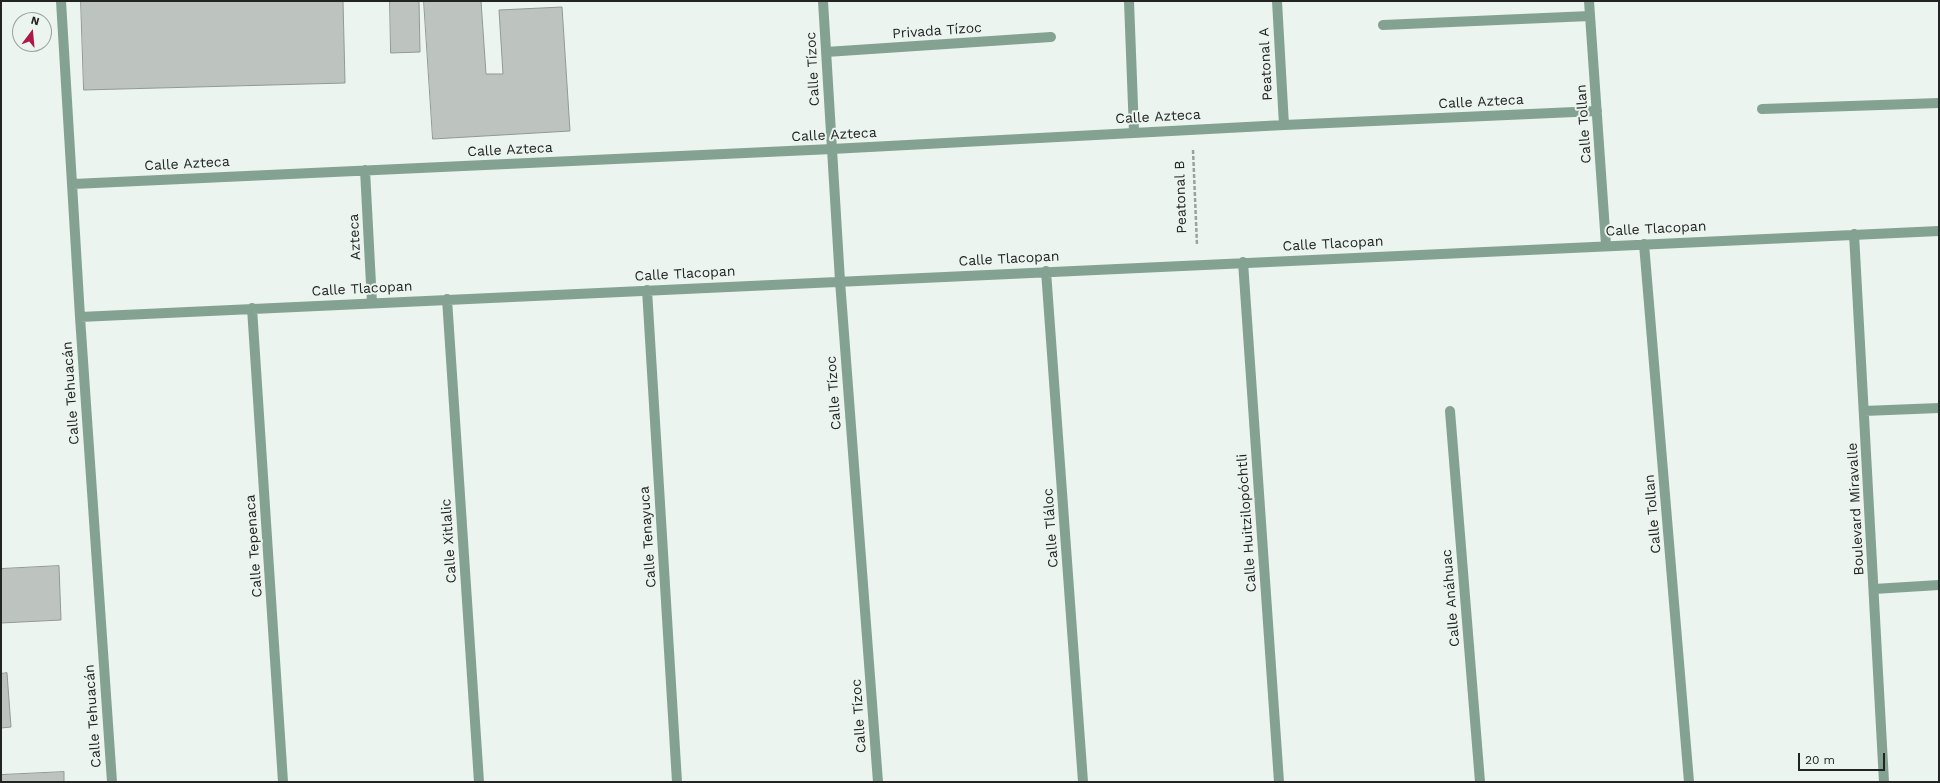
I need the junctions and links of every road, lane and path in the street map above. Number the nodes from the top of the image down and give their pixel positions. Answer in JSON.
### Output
{"nodes":[{"id":1,"x":61,"y":1,"type":"edge"},
{"id":2,"x":823,"y":1,"type":"edge"},
{"id":3,"x":1129,"y":1,"type":"edge"},
{"id":4,"x":1277,"y":1,"type":"edge"},
{"id":5,"x":1589,"y":1,"type":"edge"},
{"id":6,"x":1590,"y":16,"type":"junction"},
{"id":7,"x":1383,"y":25,"type":"dead end"},
{"id":8,"x":1051,"y":37,"type":"dead end"},
{"id":9,"x":826,"y":52,"type":"junction"},
{"id":10,"x":1939,"y":103,"type":"edge"},
{"id":11,"x":1762,"y":109,"type":"dead end"},
{"id":12,"x":1597,"y":111,"type":"junction"},
{"id":13,"x":1284,"y":125,"type":"junction"},
{"id":14,"x":1192,"y":129,"type":"junction"},
{"id":15,"x":1134,"y":132,"type":"junction"},
{"id":16,"x":832,"y":149,"type":"junction"},
{"id":17,"x":365,"y":170,"type":"junction"},
{"id":18,"x":73,"y":184,"type":"junction"},
{"id":19,"x":1939,"y":231,"type":"edge"},
{"id":20,"x":1854,"y":234,"type":"junction"},
{"id":21,"x":1644,"y":244,"type":"junction"},
{"id":22,"x":1606,"y":245,"type":"junction"},
{"id":23,"x":1243,"y":262,"type":"junction"},
{"id":24,"x":1198,"y":264,"type":"junction"},
{"id":25,"x":1046,"y":271,"type":"junction"},
{"id":26,"x":840,"y":281,"type":"junction"},
{"id":27,"x":647,"y":290,"type":"junction"},
{"id":28,"x":447,"y":299,"type":"junction"},
{"id":29,"x":372,"y":303,"type":"junction"},
{"id":30,"x":252,"y":308,"type":"junction"},
{"id":31,"x":80,"y":317,"type":"junction"},
{"id":32,"x":1939,"y":408,"type":"edge"},
{"id":33,"x":1864,"y":411,"type":"junction"},
{"id":34,"x":1450,"y":412,"type":"dead end"},
{"id":35,"x":1939,"y":586,"type":"edge"},
{"id":36,"x":1874,"y":589,"type":"junction"},
{"id":37,"x":112,"y":782,"type":"edge"},
{"id":38,"x":283,"y":782,"type":"edge"},
{"id":39,"x":479,"y":782,"type":"edge"},
{"id":40,"x":677,"y":782,"type":"edge"},
{"id":41,"x":878,"y":782,"type":"edge"},
{"id":42,"x":1083,"y":782,"type":"edge"},
{"id":43,"x":1279,"y":782,"type":"edge"},
{"id":44,"x":1480,"y":782,"type":"edge"},
{"id":45,"x":1689,"y":782,"type":"edge"},
{"id":46,"x":1884,"y":782,"type":"edge"}],
"edges":[{"from":1,"to":18,"type":"street","name":"Calle Tehuacán"},
{"from":2,"to":9,"type":"street","name":"Calle Tízoc"},
{"from":3,"to":15,"type":"street"},
{"from":4,"to":13,"type":"street","name":"Peatonal A"},
{"from":5,"to":6,"type":"street","name":"Calle Tollan"},
{"from":6,"to":7,"type":"street"},
{"from":6,"to":12,"type":"street","name":"Calle Tollan"},
{"from":8,"to":9,"type":"street","name":"Privada Tízoc"},
{"from":9,"to":16,"type":"street","name":"Calle Tízoc"},
{"from":10,"to":11,"type":"street"},
{"from":12,"to":13,"type":"street","name":"Calle Azteca"},
{"from":12,"to":22,"type":"street","name":"Calle Tollan"},
{"from":13,"to":14,"type":"street","name":"Calle Azteca"},
{"from":14,"to":15,"type":"street","name":"Calle Azteca"},
{"from":14,"to":24,"type":"path","name":"Peatonal B"},
{"from":15,"to":16,"type":"street","name":"Calle Azteca"},
{"from":16,"to":17,"type":"street","name":"Calle Azteca"},
{"from":16,"to":26,"type":"street","name":"Calle Tízoc"},
{"from":17,"to":18,"type":"street","name":"Calle Azteca"},
{"from":17,"to":29,"type":"street","name":"Azteca"},
{"from":18,"to":31,"type":"street","name":"Calle Tehuacán"},
{"from":19,"to":20,"type":"street","name":"Calle Tlacopan"},
{"from":20,"to":21,"type":"street","name":"Calle Tlacopan"},
{"from":20,"to":33,"type":"street","name":"Boulevard Miravalle"},
{"from":21,"to":22,"type":"street","name":"Calle Tlacopan"},
{"from":21,"to":45,"type":"street","name":"Calle Tollan"},
{"from":22,"to":23,"type":"street","name":"Calle Tlacopan"},
{"from":23,"to":24,"type":"street","name":"Calle Tlacopan"},
{"from":23,"to":43,"type":"street","name":"Calle Huitzilopóchtli"},
{"from":24,"to":25,"type":"street","name":"Calle Tlacopan"},
{"from":25,"to":26,"type":"street","name":"Calle Tlacopan"},
{"from":25,"to":42,"type":"street","name":"Calle Tláloc"},
{"from":26,"to":27,"type":"street","name":"Calle Tlacopan"},
{"from":26,"to":41,"type":"street","name":"Calle Tízoc"},
{"from":27,"to":28,"type":"street","name":"Calle Tlacopan"},
{"from":27,"to":40,"type":"street","name":"Calle Tenayuca"},
{"from":28,"to":29,"type":"street","name":"Calle Tlacopan"},
{"from":28,"to":39,"type":"street","name":"Calle Xitlalic"},
{"from":29,"to":30,"type":"street","name":"Calle Tlacopan"},
{"from":30,"to":31,"type":"street","name":"Calle Tlacopan"},
{"from":30,"to":38,"type":"street","name":"Calle Tepenaca"},
{"from":31,"to":37,"type":"street","name":"Calle Tehuacán"},
{"from":32,"to":33,"type":"street"},
{"from":33,"to":36,"type":"street","name":"Boulevard Miravalle"},
{"from":34,"to":44,"type":"street","name":"Calle Anáhuac"},
{"from":35,"to":36,"type":"street"},
{"from":36,"to":46,"type":"street","name":"Boulevard Miravalle"}]}
